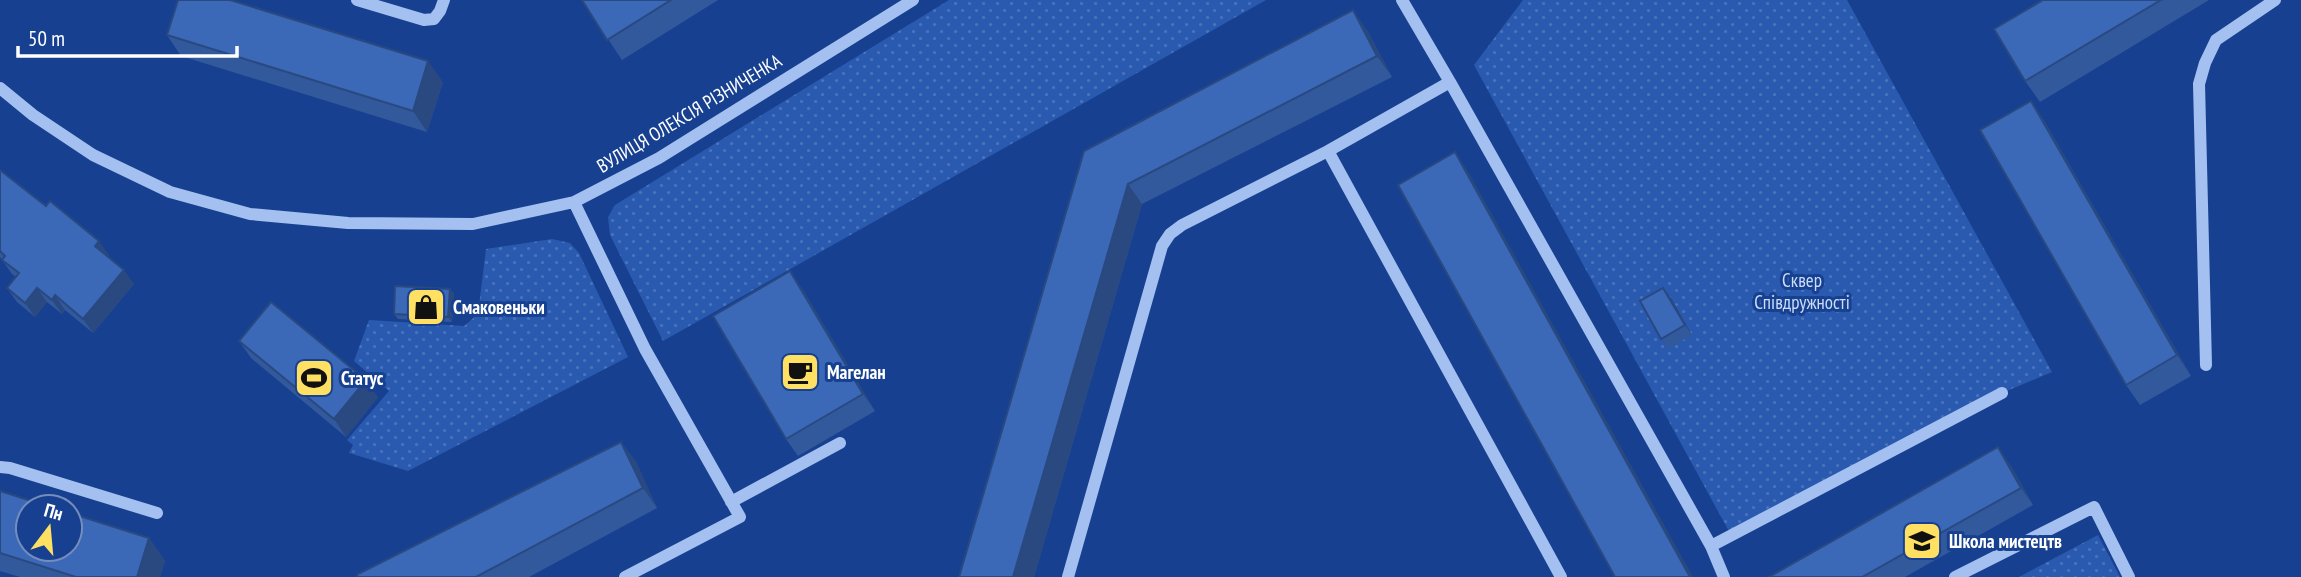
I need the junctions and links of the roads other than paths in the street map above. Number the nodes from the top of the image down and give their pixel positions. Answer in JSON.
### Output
{"nodes":[{"id":1,"x":357,"y":0,"type":"edge"},
{"id":2,"x":444,"y":0,"type":"edge"},
{"id":3,"x":913,"y":0,"type":"edge"},
{"id":4,"x":1402,"y":0,"type":"edge"},
{"id":5,"x":2275,"y":0,"type":"edge"},
{"id":6,"x":1450,"y":82,"type":"junction"},
{"id":7,"x":0,"y":88,"type":"edge"},
{"id":8,"x":1328,"y":151,"type":"junction"},
{"id":9,"x":574,"y":202,"type":"junction"},
{"id":10,"x":2206,"y":365,"type":"dead end"},
{"id":11,"x":2002,"y":393,"type":"dead end"},
{"id":12,"x":840,"y":443,"type":"dead end"},
{"id":13,"x":0,"y":467,"type":"edge"},
{"id":14,"x":731,"y":502,"type":"junction"},
{"id":15,"x":156,"y":513,"type":"dead end"},
{"id":16,"x":1711,"y":546,"type":"junction"},
{"id":17,"x":625,"y":577,"type":"edge"},
{"id":18,"x":1068,"y":577,"type":"edge"},
{"id":19,"x":1561,"y":577,"type":"edge"},
{"id":20,"x":1724,"y":577,"type":"edge"},
{"id":21,"x":1955,"y":577,"type":"edge"},
{"id":22,"x":2129,"y":577,"type":"edge"}],
"edges":[{"from":1,"to":2,"type":"street"},
{"from":3,"to":9,"type":"street","name":"ВУЛИЦЯ ОЛЕКСІЯ РІЗНИЧЕНКА"},
{"from":4,"to":6,"type":"street"},
{"from":5,"to":10,"type":"street"},
{"from":6,"to":8,"type":"street"},
{"from":6,"to":16,"type":"street"},
{"from":7,"to":9,"type":"street","name":"ВУЛИЦЯ ОЛЕКСІЯ РІЗНИЧЕНКА"},
{"from":8,"to":18,"type":"street"},
{"from":8,"to":19,"type":"street"},
{"from":9,"to":14,"type":"street"},
{"from":11,"to":16,"type":"street"},
{"from":12,"to":14,"type":"street"},
{"from":13,"to":15,"type":"street"},
{"from":14,"to":17,"type":"street"},
{"from":16,"to":20,"type":"street"},
{"from":21,"to":22,"type":"street"}]}
